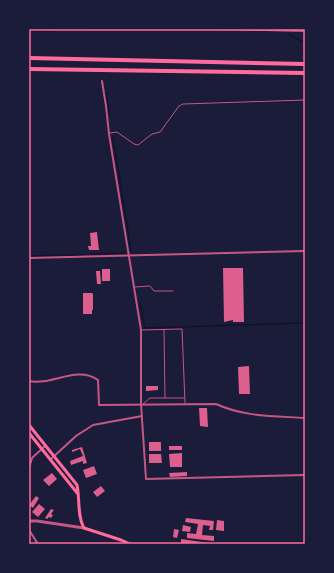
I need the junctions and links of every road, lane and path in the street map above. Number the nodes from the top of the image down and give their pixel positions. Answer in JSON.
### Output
{"nodes":[{"id":1,"x":220,"y":29,"type":"edge"},
{"id":2,"x":305,"y":31,"type":"edge"},
{"id":3,"x":29,"y":58,"type":"edge"},
{"id":4,"x":305,"y":64,"type":"edge"},
{"id":5,"x":29,"y":69,"type":"edge"},
{"id":6,"x":305,"y":73,"type":"edge"},
{"id":7,"x":102,"y":80,"type":"dead end"},
{"id":8,"x":305,"y":100,"type":"edge"},
{"id":9,"x":109,"y":134,"type":"junction"},
{"id":10,"x":305,"y":251,"type":"edge"},
{"id":11,"x":130,"y":255,"type":"junction"},
{"id":12,"x":29,"y":258,"type":"edge"},
{"id":13,"x":135,"y":287,"type":"junction"},
{"id":14,"x":173,"y":291,"type":"dead end"},
{"id":15,"x":164,"y":329,"type":"junction"},
{"id":16,"x":141,"y":330,"type":"junction"},
{"id":17,"x":29,"y":381,"type":"edge"},
{"id":18,"x":165,"y":398,"type":"junction"},
{"id":19,"x":184,"y":398,"type":"junction"},
{"id":20,"x":141,"y":404,"type":"junction"},
{"id":21,"x":184,"y":404,"type":"junction"},
{"id":22,"x":142,"y":416,"type":"junction"},
{"id":23,"x":305,"y":418,"type":"edge"},
{"id":24,"x":29,"y":425,"type":"edge"},
{"id":25,"x":29,"y":433,"type":"edge"},
{"id":26,"x":46,"y":445,"type":"junction"},
{"id":27,"x":42,"y":449,"type":"junction"},
{"id":28,"x":54,"y":456,"type":"junction"},
{"id":29,"x":50,"y":459,"type":"junction"},
{"id":30,"x":29,"y":468,"type":"edge"},
{"id":31,"x":305,"y":475,"type":"edge"},
{"id":32,"x":80,"y":496,"type":"junction"},
{"id":33,"x":29,"y":521,"type":"edge"},
{"id":34,"x":84,"y":528,"type":"junction"},
{"id":35,"x":29,"y":530,"type":"edge"},
{"id":36,"x":38,"y":544,"type":"edge"},
{"id":37,"x":130,"y":544,"type":"edge"}],
"edges":[{"from":1,"to":2,"type":"street"},
{"from":3,"to":4,"type":"highway"},
{"from":5,"to":6,"type":"highway"},
{"from":7,"to":9,"type":"street"},
{"from":8,"to":9,"type":"lane"},
{"from":9,"to":11,"type":"street"},
{"from":10,"to":11,"type":"street"},
{"from":11,"to":12,"type":"street"},
{"from":11,"to":13,"type":"street"},
{"from":13,"to":14,"type":"lane"},
{"from":13,"to":16,"type":"street"},
{"from":15,"to":16,"type":"lane"},
{"from":15,"to":18,"type":"lane"},
{"from":15,"to":19,"type":"lane"},
{"from":16,"to":20,"type":"street"},
{"from":17,"to":20,"type":"street"},
{"from":18,"to":19,"type":"lane"},
{"from":18,"to":20,"type":"lane"},
{"from":19,"to":21,"type":"lane"},
{"from":20,"to":21,"type":"street"},
{"from":20,"to":22,"type":"street"},
{"from":21,"to":23,"type":"street"},
{"from":22,"to":28,"type":"street"},
{"from":22,"to":31,"type":"street"},
{"from":24,"to":26,"type":"main road"},
{"from":25,"to":27,"type":"main road"},
{"from":26,"to":27,"type":"street"},
{"from":26,"to":28,"type":"main road"},
{"from":27,"to":29,"type":"main road"},
{"from":27,"to":30,"type":"street"},
{"from":28,"to":29,"type":"street"},
{"from":28,"to":32,"type":"main road"},
{"from":29,"to":32,"type":"main road"},
{"from":32,"to":34,"type":"main road"},
{"from":33,"to":34,"type":"street"},
{"from":34,"to":37,"type":"main road"},
{"from":35,"to":36,"type":"street"}]}
